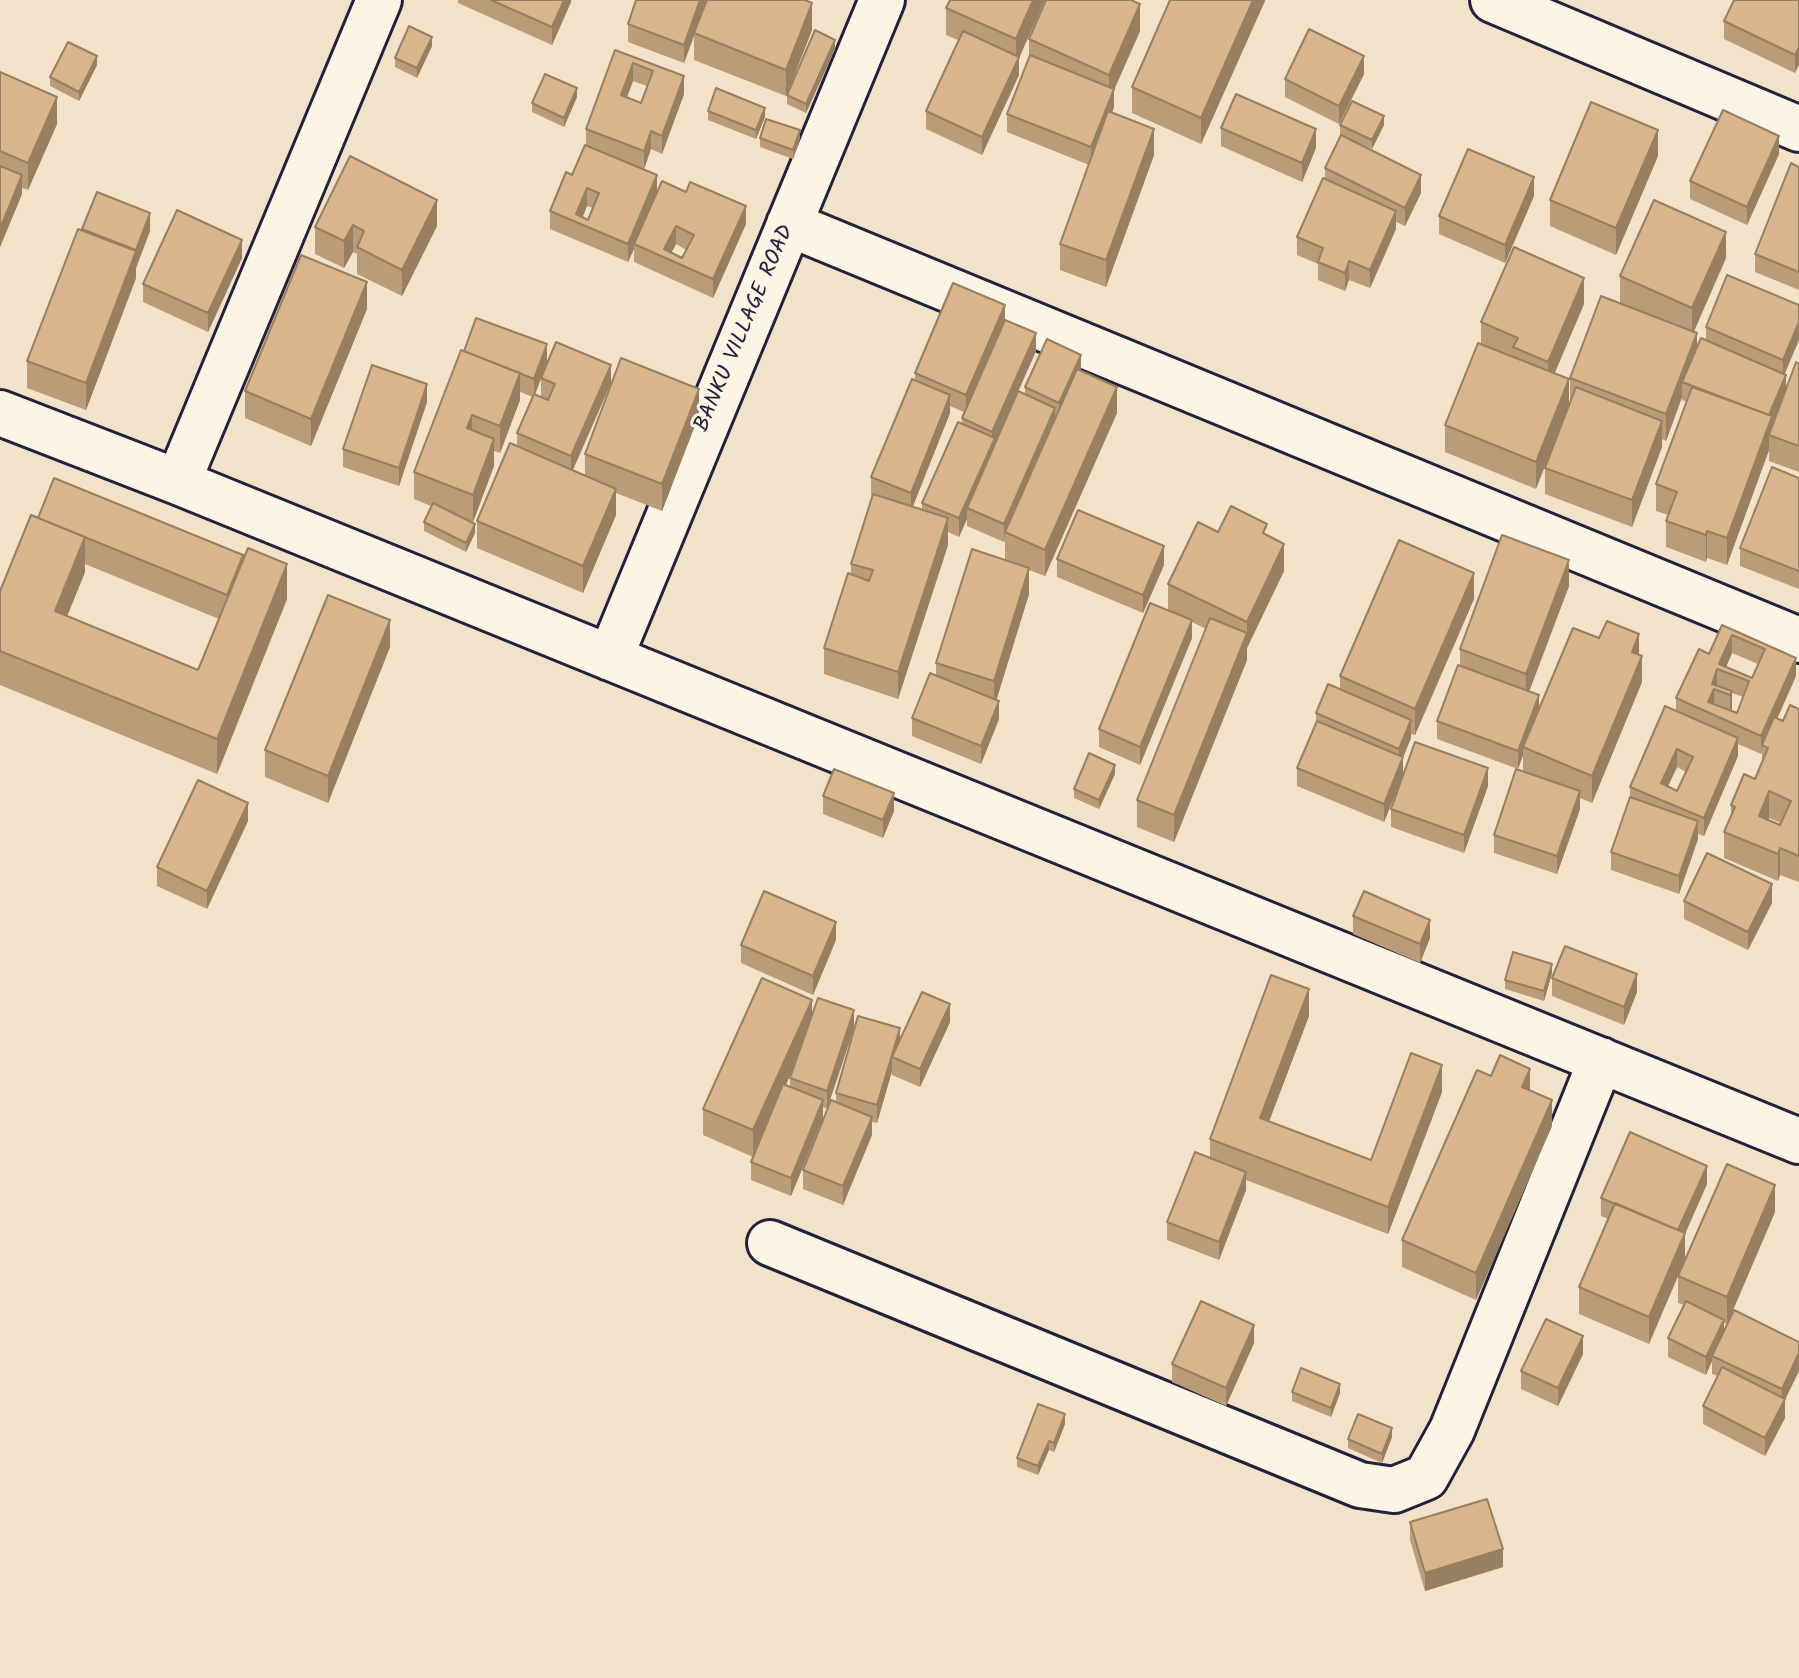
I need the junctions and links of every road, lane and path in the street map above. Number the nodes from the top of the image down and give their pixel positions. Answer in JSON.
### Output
{"nodes":[{"id":1,"x":379,"y":0,"type":"edge"},
{"id":2,"x":882,"y":0,"type":"edge"},
{"id":3,"x":1493,"y":0,"type":"edge"},
{"id":4,"x":1799,"y":129,"type":"edge"},
{"id":5,"x":789,"y":224,"type":"junction"},
{"id":6,"x":0,"y":413,"type":"edge"},
{"id":7,"x":178,"y":482,"type":"junction"},
{"id":8,"x":1799,"y":640,"type":"edge"},
{"id":9,"x":610,"y":658,"type":"junction"},
{"id":10,"x":1601,"y":1060,"type":"junction"},
{"id":11,"x":1799,"y":1141,"type":"edge"},
{"id":12,"x":770,"y":1243,"type":"dead end"}],
"edges":[{"from":1,"to":7,"type":"street"},
{"from":2,"to":5,"type":"street","name":"BANKU VILLAGE ROAD"},
{"from":3,"to":4,"type":"street"},
{"from":5,"to":8,"type":"street"},
{"from":5,"to":9,"type":"street","name":"BANKU VILLAGE ROAD"},
{"from":6,"to":7,"type":"street"},
{"from":7,"to":9,"type":"street"},
{"from":9,"to":10,"type":"street"},
{"from":10,"to":11,"type":"street"},
{"from":10,"to":12,"type":"street"}]}
